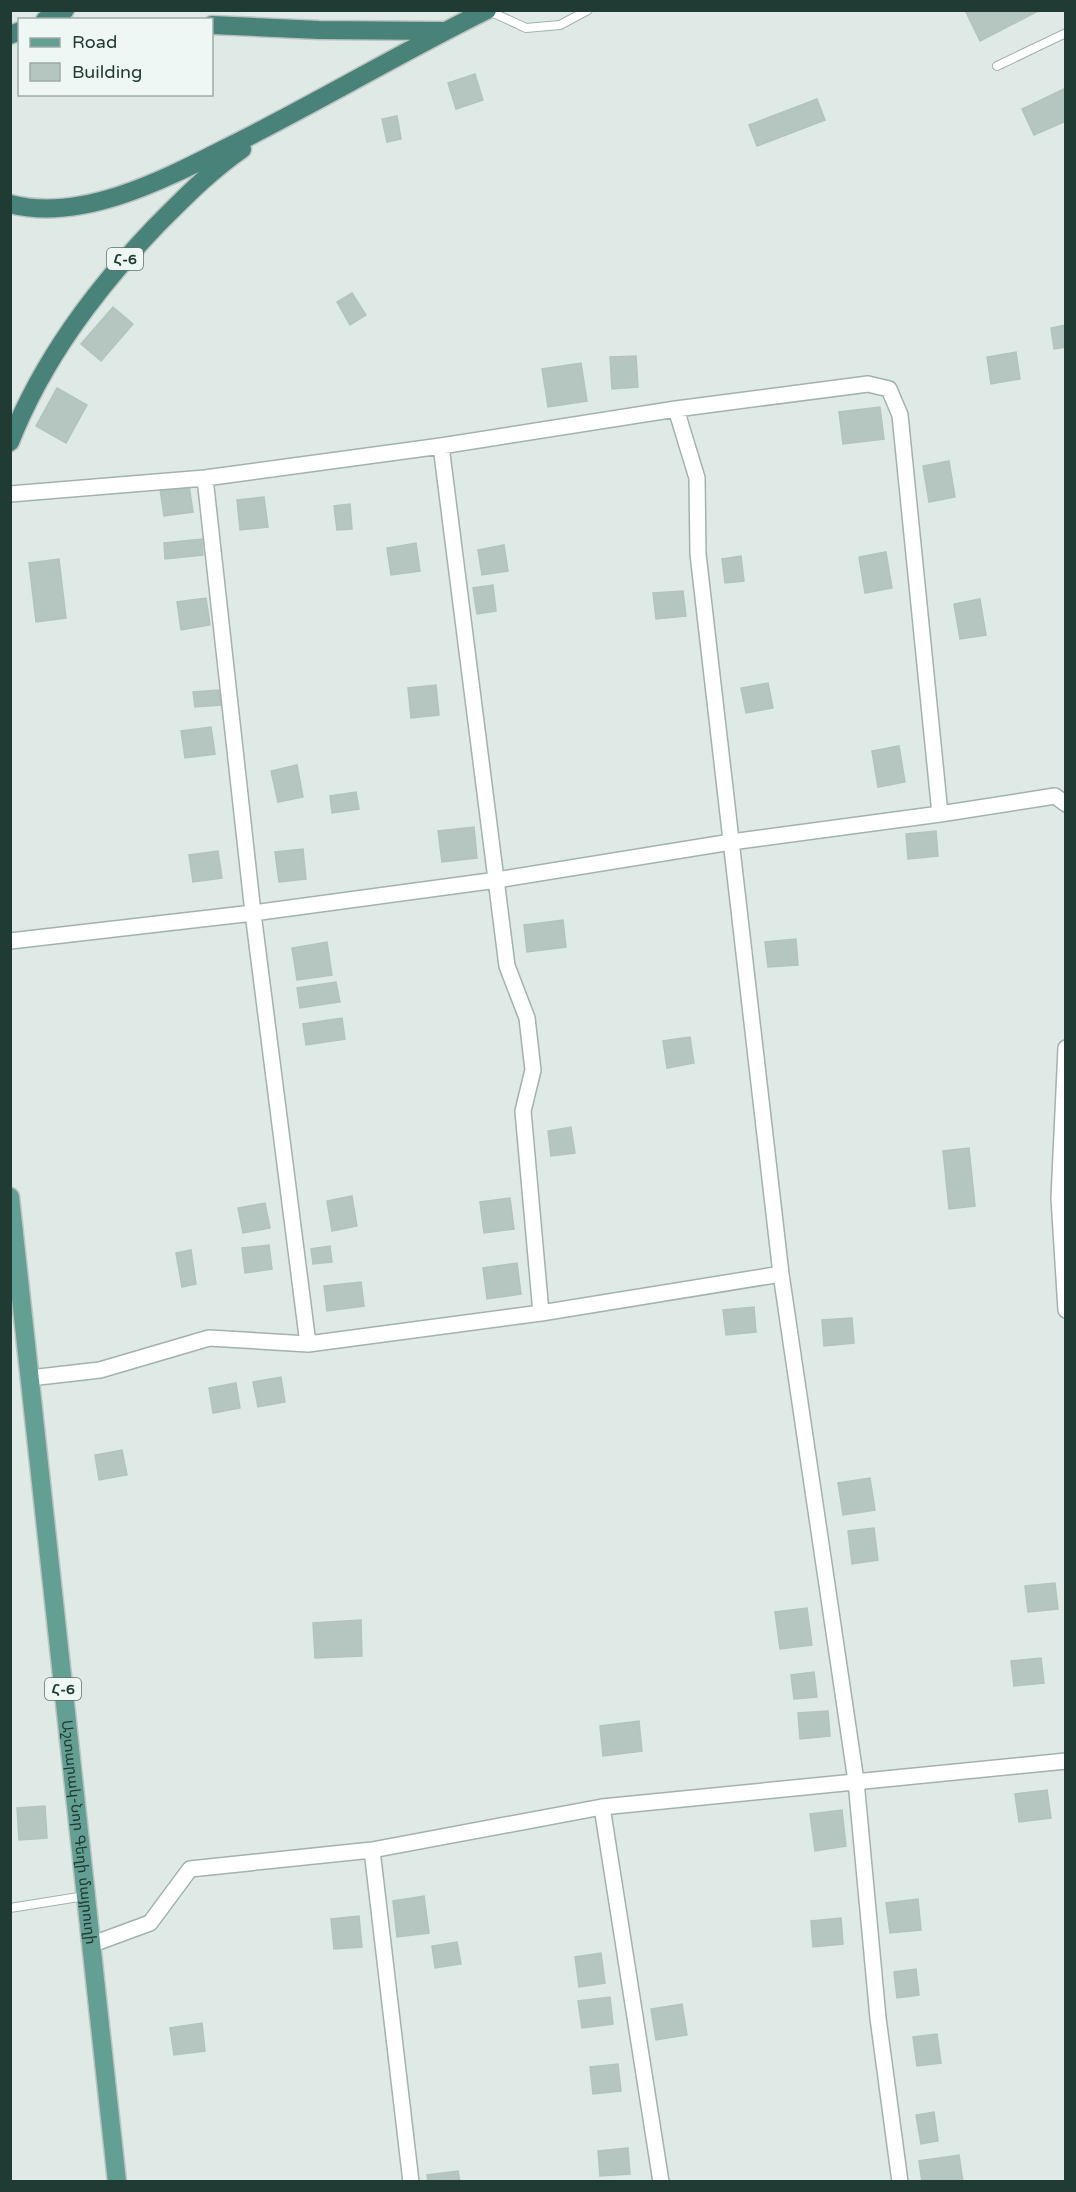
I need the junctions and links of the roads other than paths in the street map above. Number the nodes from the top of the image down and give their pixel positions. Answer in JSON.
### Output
{"nodes":[{"id":1,"x":65,"y":10,"type":"edge"},
{"id":2,"x":487,"y":10,"type":"edge"},
{"id":3,"x":588,"y":10,"type":"edge"},
{"id":4,"x":49,"y":18,"type":"edge"},
{"id":5,"x":213,"y":25,"type":"edge"},
{"id":6,"x":446,"y":31,"type":"junction"},
{"id":7,"x":1065,"y":33,"type":"edge"},
{"id":8,"x":998,"y":66,"type":"dead end"},
{"id":9,"x":287,"y":117,"type":"junction"},
{"id":10,"x":10,"y":204,"type":"edge"},
{"id":11,"x":676,"y":409,"type":"junction"},
{"id":12,"x":10,"y":442,"type":"edge"},
{"id":13,"x":441,"y":446,"type":"junction"},
{"id":14,"x":205,"y":478,"type":"junction"},
{"id":15,"x":10,"y":494,"type":"edge"},
{"id":16,"x":1065,"y":804,"type":"edge"},
{"id":17,"x":940,"y":814,"type":"junction"},
{"id":18,"x":731,"y":842,"type":"junction"},
{"id":19,"x":497,"y":880,"type":"junction"},
{"id":20,"x":253,"y":913,"type":"junction"},
{"id":21,"x":10,"y":941,"type":"edge"},
{"id":22,"x":1065,"y":1048,"type":"edge"},
{"id":23,"x":10,"y":1197,"type":"edge"},
{"id":24,"x":781,"y":1274,"type":"junction"},
{"id":25,"x":1065,"y":1310,"type":"edge"},
{"id":26,"x":541,"y":1313,"type":"junction"},
{"id":27,"x":309,"y":1344,"type":"junction"},
{"id":28,"x":30,"y":1378,"type":"junction"},
{"id":29,"x":1065,"y":1761,"type":"edge"},
{"id":30,"x":856,"y":1780,"type":"junction"},
{"id":31,"x":602,"y":1807,"type":"junction"},
{"id":32,"x":372,"y":1850,"type":"junction"},
{"id":33,"x":85,"y":1896,"type":"junction"},
{"id":34,"x":10,"y":1908,"type":"edge"},
{"id":35,"x":90,"y":1945,"type":"junction"},
{"id":36,"x":117,"y":2181,"type":"edge"},
{"id":37,"x":411,"y":2181,"type":"edge"},
{"id":38,"x":661,"y":2181,"type":"edge"},
{"id":39,"x":900,"y":2181,"type":"edge"}],
"edges":[{"from":1,"to":4,"type":"highway"},
{"from":2,"to":3,"type":"lane"},
{"from":2,"to":6,"type":"highway"},
{"from":5,"to":6,"type":"highway"},
{"from":6,"to":9,"type":"highway"},
{"from":7,"to":8,"type":"lane"},
{"from":9,"to":10,"type":"highway"},
{"from":9,"to":12,"type":"highway","number":"Հ-6"},
{"from":11,"to":13,"type":"street"},
{"from":11,"to":17,"type":"street"},
{"from":11,"to":18,"type":"street"},
{"from":13,"to":14,"type":"street"},
{"from":13,"to":19,"type":"street"},
{"from":14,"to":15,"type":"street"},
{"from":14,"to":20,"type":"street"},
{"from":16,"to":17,"type":"street"},
{"from":17,"to":18,"type":"street"},
{"from":18,"to":19,"type":"street"},
{"from":18,"to":24,"type":"street"},
{"from":19,"to":20,"type":"street"},
{"from":19,"to":26,"type":"street"},
{"from":20,"to":21,"type":"street"},
{"from":20,"to":27,"type":"street"},
{"from":22,"to":25,"type":"street"},
{"from":23,"to":28,"type":"main road","name":"Աշտարակ-Նոր Գեղի մայրուղի","number":"Հ-6"},
{"from":24,"to":26,"type":"street"},
{"from":24,"to":30,"type":"street"},
{"from":26,"to":27,"type":"street"},
{"from":27,"to":28,"type":"street"},
{"from":28,"to":33,"type":"main road","name":"Աշտարակ-Նոր Գեղի մայրուղի","number":"Հ-6"},
{"from":29,"to":30,"type":"street"},
{"from":30,"to":31,"type":"street"},
{"from":30,"to":39,"type":"street"},
{"from":31,"to":32,"type":"street"},
{"from":31,"to":38,"type":"street"},
{"from":32,"to":35,"type":"street"},
{"from":32,"to":37,"type":"street"},
{"from":33,"to":34,"type":"lane"},
{"from":33,"to":35,"type":"main road","name":"Աշտարակ-Նոր Գեղի մայրուղի","number":"Հ-6"},
{"from":35,"to":36,"type":"main road","name":"Աշտարակ-Նոր Գեղի մայրուղի","number":"Հ-6"}]}
